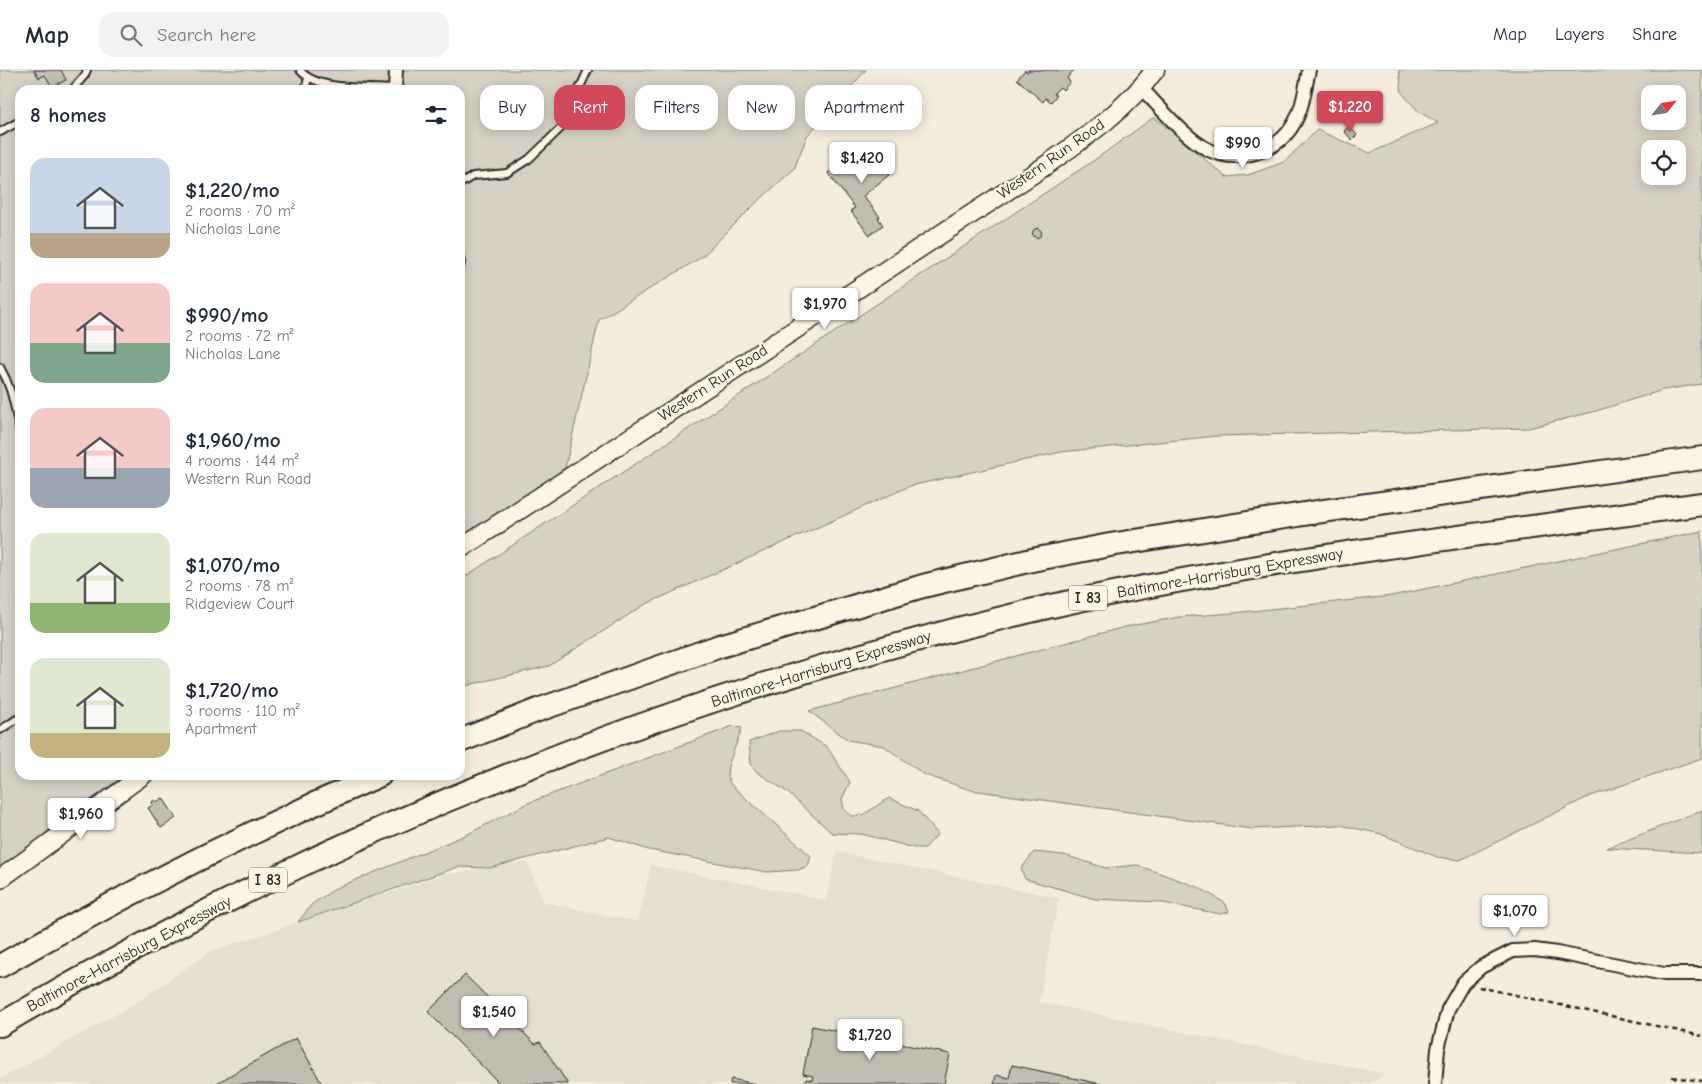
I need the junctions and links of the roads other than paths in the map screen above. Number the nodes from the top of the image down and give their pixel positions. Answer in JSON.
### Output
{"nodes":[{"id":1,"x":87,"y":70,"type":"edge"},
{"id":2,"x":300,"y":70,"type":"edge"},
{"id":3,"x":396,"y":70,"type":"edge"},
{"id":4,"x":588,"y":70,"type":"edge"},
{"id":5,"x":1155,"y":70,"type":"edge"},
{"id":6,"x":1309,"y":70,"type":"edge"},
{"id":7,"x":308,"y":78,"type":"junction"},
{"id":8,"x":76,"y":85,"type":"edge"},
{"id":9,"x":306,"y":85,"type":"edge"},
{"id":10,"x":340,"y":85,"type":"edge"},
{"id":11,"x":395,"y":85,"type":"edge"},
{"id":12,"x":1141,"y":88,"type":"junction"},
{"id":13,"x":15,"y":124,"type":"edge"},
{"id":14,"x":0,"y":132,"type":"edge"},
{"id":15,"x":465,"y":181,"type":"edge"},
{"id":16,"x":0,"y":367,"type":"edge"},
{"id":17,"x":15,"y":404,"type":"edge"},
{"id":18,"x":1702,"y":458,"type":"edge"},
{"id":19,"x":1702,"y":504,"type":"edge"},
{"id":20,"x":465,"y":546,"type":"edge"},
{"id":21,"x":15,"y":720,"type":"edge"},
{"id":22,"x":0,"y":730,"type":"edge"},
{"id":23,"x":465,"y":739,"type":"edge"},
{"id":24,"x":135,"y":780,"type":"edge"},
{"id":25,"x":368,"y":780,"type":"edge"},
{"id":26,"x":0,"y":879,"type":"edge"},
{"id":27,"x":0,"y":966,"type":"edge"},
{"id":28,"x":1702,"y":974,"type":"edge"},
{"id":29,"x":49,"y":996,"type":"junction"},
{"id":30,"x":0,"y":1025,"type":"edge"},
{"id":31,"x":0,"y":1040,"type":"edge"},
{"id":32,"x":1434,"y":1084,"type":"edge"}],
"edges":[{"from":1,"to":8,"type":"lane"},
{"from":2,"to":7,"type":"lane"},
{"from":3,"to":11,"type":"street"},
{"from":4,"to":15,"type":"lane"},
{"from":5,"to":12,"type":"street","name":"Western Run Road"},
{"from":6,"to":12,"type":"street"},
{"from":7,"to":9,"type":"lane"},
{"from":7,"to":10,"type":"lane"},
{"from":12,"to":20,"type":"street","name":"Western Run Road"},
{"from":13,"to":14,"type":"lane"},
{"from":16,"to":17,"type":"lane"},
{"from":18,"to":23,"type":"highway"},
{"from":19,"to":29,"type":"highway","name":"Baltimore-Harrisburg Expressway","number":"I 83"},
{"from":21,"to":22,"type":"lane"},
{"from":24,"to":26,"type":"street"},
{"from":25,"to":27,"type":"highway"},
{"from":28,"to":32,"type":"street"},
{"from":29,"to":30,"type":"highway","name":"Baltimore-Harrisburg Expressway","number":"I 83"},
{"from":29,"to":31,"type":"highway"}]}
